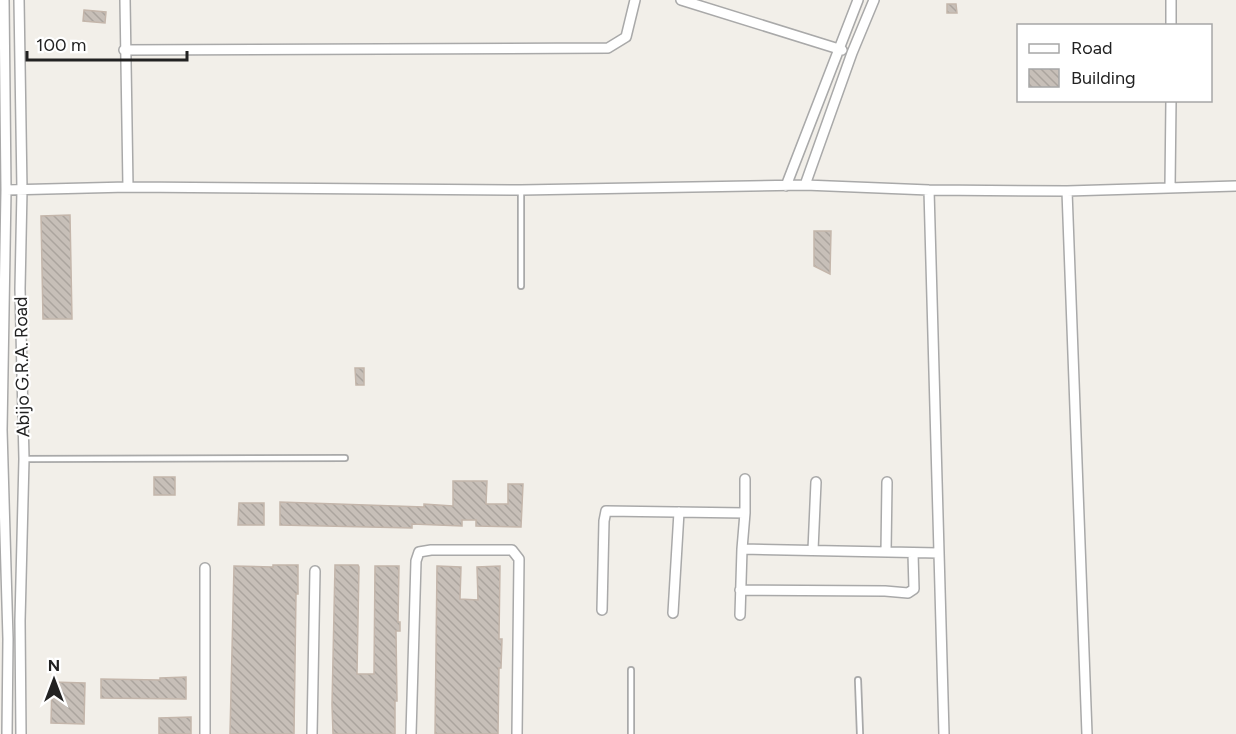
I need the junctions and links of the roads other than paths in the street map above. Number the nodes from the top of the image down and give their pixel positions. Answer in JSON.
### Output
{"nodes":[{"id":1,"x":4,"y":0,"type":"edge"},
{"id":2,"x":19,"y":0,"type":"edge"},
{"id":3,"x":125,"y":0,"type":"edge"},
{"id":4,"x":635,"y":0,"type":"edge"},
{"id":5,"x":681,"y":0,"type":"edge"},
{"id":6,"x":858,"y":0,"type":"edge"},
{"id":7,"x":874,"y":0,"type":"edge"},
{"id":8,"x":1171,"y":0,"type":"edge"},
{"id":9,"x":1171,"y":24,"type":"edge"},
{"id":10,"x":838,"y":49,"type":"junction"},
{"id":11,"x":124,"y":50,"type":"junction"},
{"id":12,"x":852,"y":53,"type":"junction"},
{"id":13,"x":1171,"y":102,"type":"edge"},
{"id":14,"x":805,"y":185,"type":"junction"},
{"id":15,"x":786,"y":186,"type":"junction"},
{"id":16,"x":1236,"y":186,"type":"edge"},
{"id":17,"x":128,"y":187,"type":"junction"},
{"id":18,"x":1170,"y":187,"type":"junction"},
{"id":19,"x":6,"y":190,"type":"junction"},
{"id":20,"x":22,"y":190,"type":"junction"},
{"id":21,"x":522,"y":190,"type":"junction"},
{"id":22,"x":929,"y":190,"type":"junction"},
{"id":23,"x":1067,"y":191,"type":"junction"},
{"id":24,"x":521,"y":286,"type":"dead end"},
{"id":25,"x":345,"y":458,"type":"dead end"},
{"id":26,"x":24,"y":459,"type":"junction"},
{"id":27,"x":746,"y":479,"type":"dead end"},
{"id":28,"x":816,"y":482,"type":"dead end"},
{"id":29,"x":887,"y":482,"type":"dead end"},
{"id":30,"x":679,"y":512,"type":"junction"},
{"id":31,"x":746,"y":513,"type":"junction"},
{"id":32,"x":742,"y":549,"type":"junction"},
{"id":33,"x":813,"y":550,"type":"junction"},
{"id":34,"x":886,"y":552,"type":"junction"},
{"id":35,"x":914,"y":554,"type":"junction"},
{"id":36,"x":938,"y":554,"type":"junction"},
{"id":37,"x":205,"y":568,"type":"dead end"},
{"id":38,"x":315,"y":571,"type":"dead end"},
{"id":39,"x":740,"y":590,"type":"junction"},
{"id":40,"x":602,"y":610,"type":"dead end"},
{"id":41,"x":673,"y":613,"type":"dead end"},
{"id":42,"x":740,"y":615,"type":"dead end"},
{"id":43,"x":4,"y":639,"type":"edge"},
{"id":44,"x":631,"y":670,"type":"dead end"},
{"id":45,"x":858,"y":680,"type":"dead end"},
{"id":46,"x":7,"y":734,"type":"edge"},
{"id":47,"x":21,"y":734,"type":"edge"},
{"id":48,"x":205,"y":734,"type":"edge"},
{"id":49,"x":312,"y":734,"type":"edge"},
{"id":50,"x":411,"y":734,"type":"edge"},
{"id":51,"x":517,"y":734,"type":"edge"},
{"id":52,"x":631,"y":734,"type":"edge"},
{"id":53,"x":860,"y":734,"type":"edge"},
{"id":54,"x":944,"y":734,"type":"edge"},
{"id":55,"x":1087,"y":734,"type":"edge"}],
"edges":[{"from":1,"to":19,"type":"street","name":"Abijo G.R.A. Road"},
{"from":2,"to":20,"type":"street","name":"Abijo G.R.A. Road"},
{"from":3,"to":11,"type":"street"},
{"from":4,"to":11,"type":"street"},
{"from":5,"to":10,"type":"street"},
{"from":6,"to":10,"type":"street"},
{"from":7,"to":12,"type":"street"},
{"from":8,"to":9,"type":"street"},
{"from":10,"to":12,"type":"street"},
{"from":10,"to":15,"type":"street"},
{"from":11,"to":17,"type":"street"},
{"from":12,"to":14,"type":"street"},
{"from":13,"to":18,"type":"street"},
{"from":14,"to":15,"type":"street"},
{"from":14,"to":22,"type":"street"},
{"from":15,"to":21,"type":"street"},
{"from":16,"to":18,"type":"street"},
{"from":17,"to":20,"type":"street"},
{"from":17,"to":21,"type":"street"},
{"from":18,"to":23,"type":"street"},
{"from":19,"to":20,"type":"street"},
{"from":19,"to":43,"type":"street","name":"Abijo G.R.A. Road"},
{"from":20,"to":26,"type":"street","name":"Abijo G.R.A. Road"},
{"from":21,"to":24,"type":"lane"},
{"from":22,"to":23,"type":"street"},
{"from":22,"to":36,"type":"street"},
{"from":23,"to":55,"type":"street"},
{"from":25,"to":26,"type":"lane"},
{"from":26,"to":47,"type":"street","name":"Abijo G.R.A. Road"},
{"from":27,"to":31,"type":"street"},
{"from":28,"to":33,"type":"street"},
{"from":29,"to":34,"type":"street"},
{"from":30,"to":31,"type":"street"},
{"from":30,"to":40,"type":"street"},
{"from":30,"to":41,"type":"street"},
{"from":31,"to":32,"type":"street"},
{"from":32,"to":33,"type":"street"},
{"from":32,"to":39,"type":"street"},
{"from":33,"to":34,"type":"street"},
{"from":34,"to":35,"type":"street"},
{"from":35,"to":36,"type":"street"},
{"from":35,"to":39,"type":"street"},
{"from":36,"to":54,"type":"street"},
{"from":37,"to":48,"type":"street"},
{"from":38,"to":49,"type":"street"},
{"from":39,"to":42,"type":"street"},
{"from":43,"to":46,"type":"street","name":"Abijo G.R.A. Road"},
{"from":44,"to":52,"type":"lane"},
{"from":45,"to":53,"type":"lane"},
{"from":50,"to":51,"type":"street"}]}
